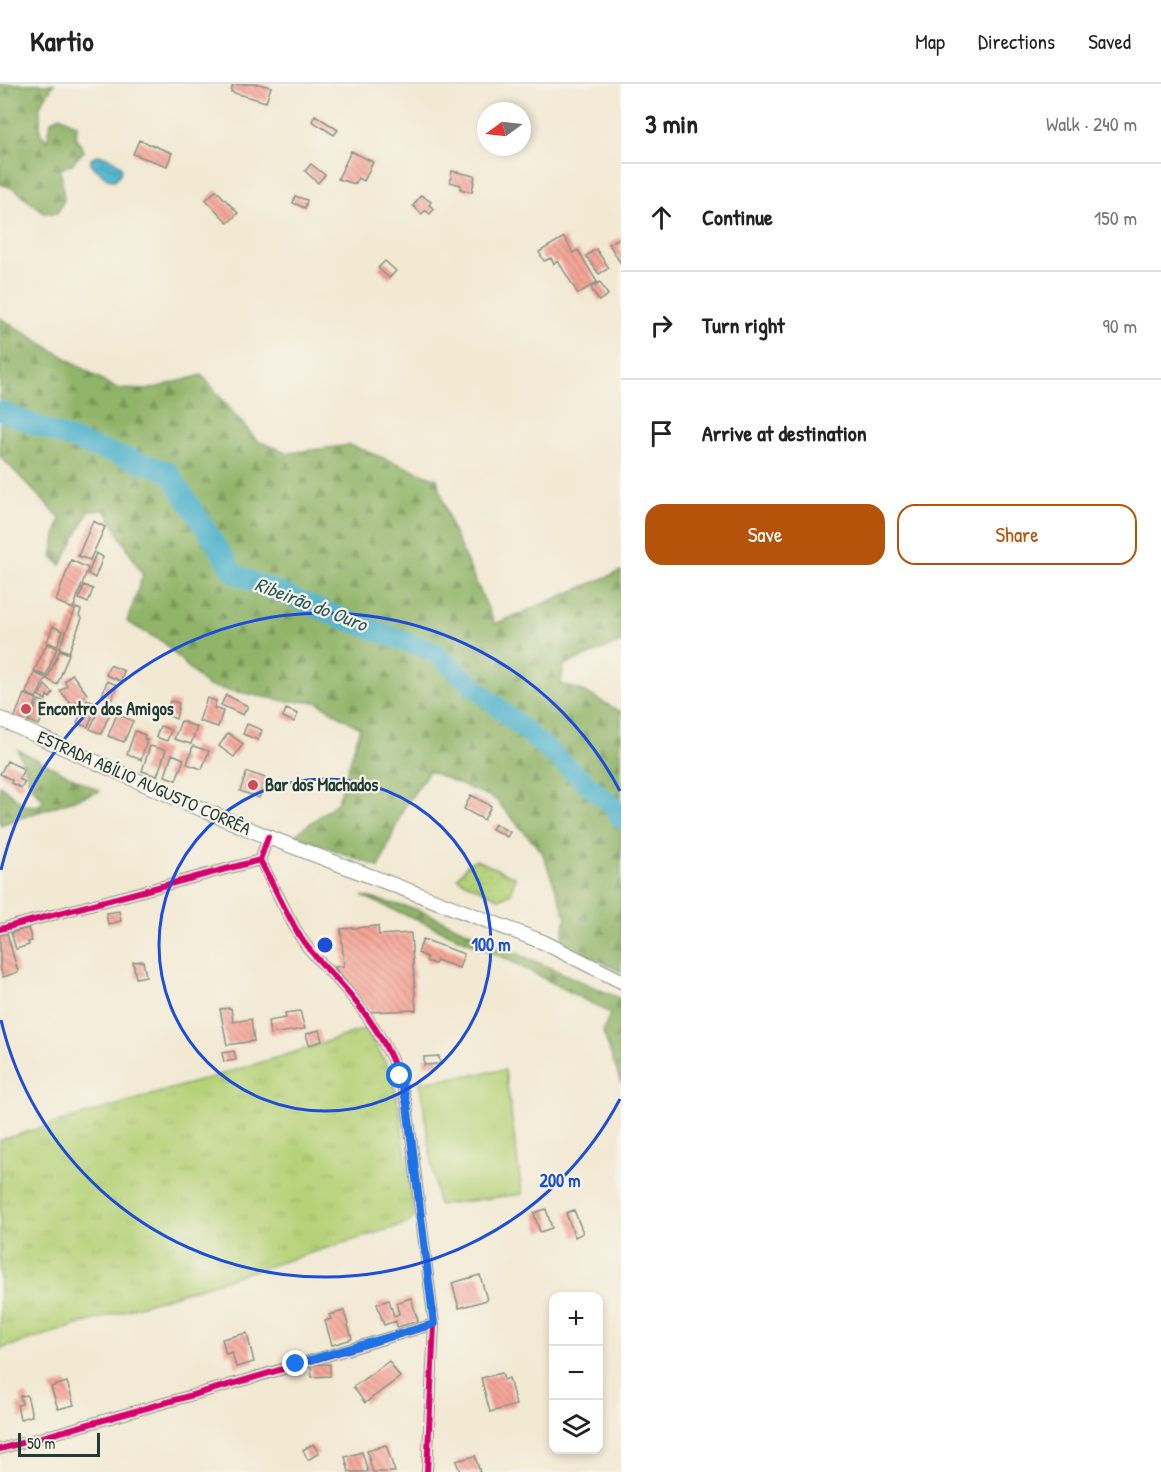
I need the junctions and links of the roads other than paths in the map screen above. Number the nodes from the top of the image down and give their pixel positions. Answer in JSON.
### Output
{"nodes":[{"id":1,"x":0,"y":719,"type":"edge"},
{"id":2,"x":268,"y":837,"type":"junction"},
{"id":3,"x":260,"y":860,"type":"junction"},
{"id":4,"x":0,"y":929,"type":"edge"},
{"id":5,"x":621,"y":981,"type":"edge"},
{"id":6,"x":434,"y":1324,"type":"junction"},
{"id":7,"x":0,"y":1449,"type":"edge"},
{"id":8,"x":428,"y":1472,"type":"edge"}],
"edges":[{"from":1,"to":2,"type":"main road","name":"ESTRADA ABÍLIO AUGUSTO CORRÊA"},
{"from":2,"to":3,"type":"street"},
{"from":2,"to":5,"type":"main road","name":"ESTRADA ABÍLIO AUGUSTO CORRÊA"},
{"from":3,"to":4,"type":"street"},
{"from":3,"to":6,"type":"street"},
{"from":6,"to":7,"type":"street"},
{"from":6,"to":8,"type":"street"}]}
